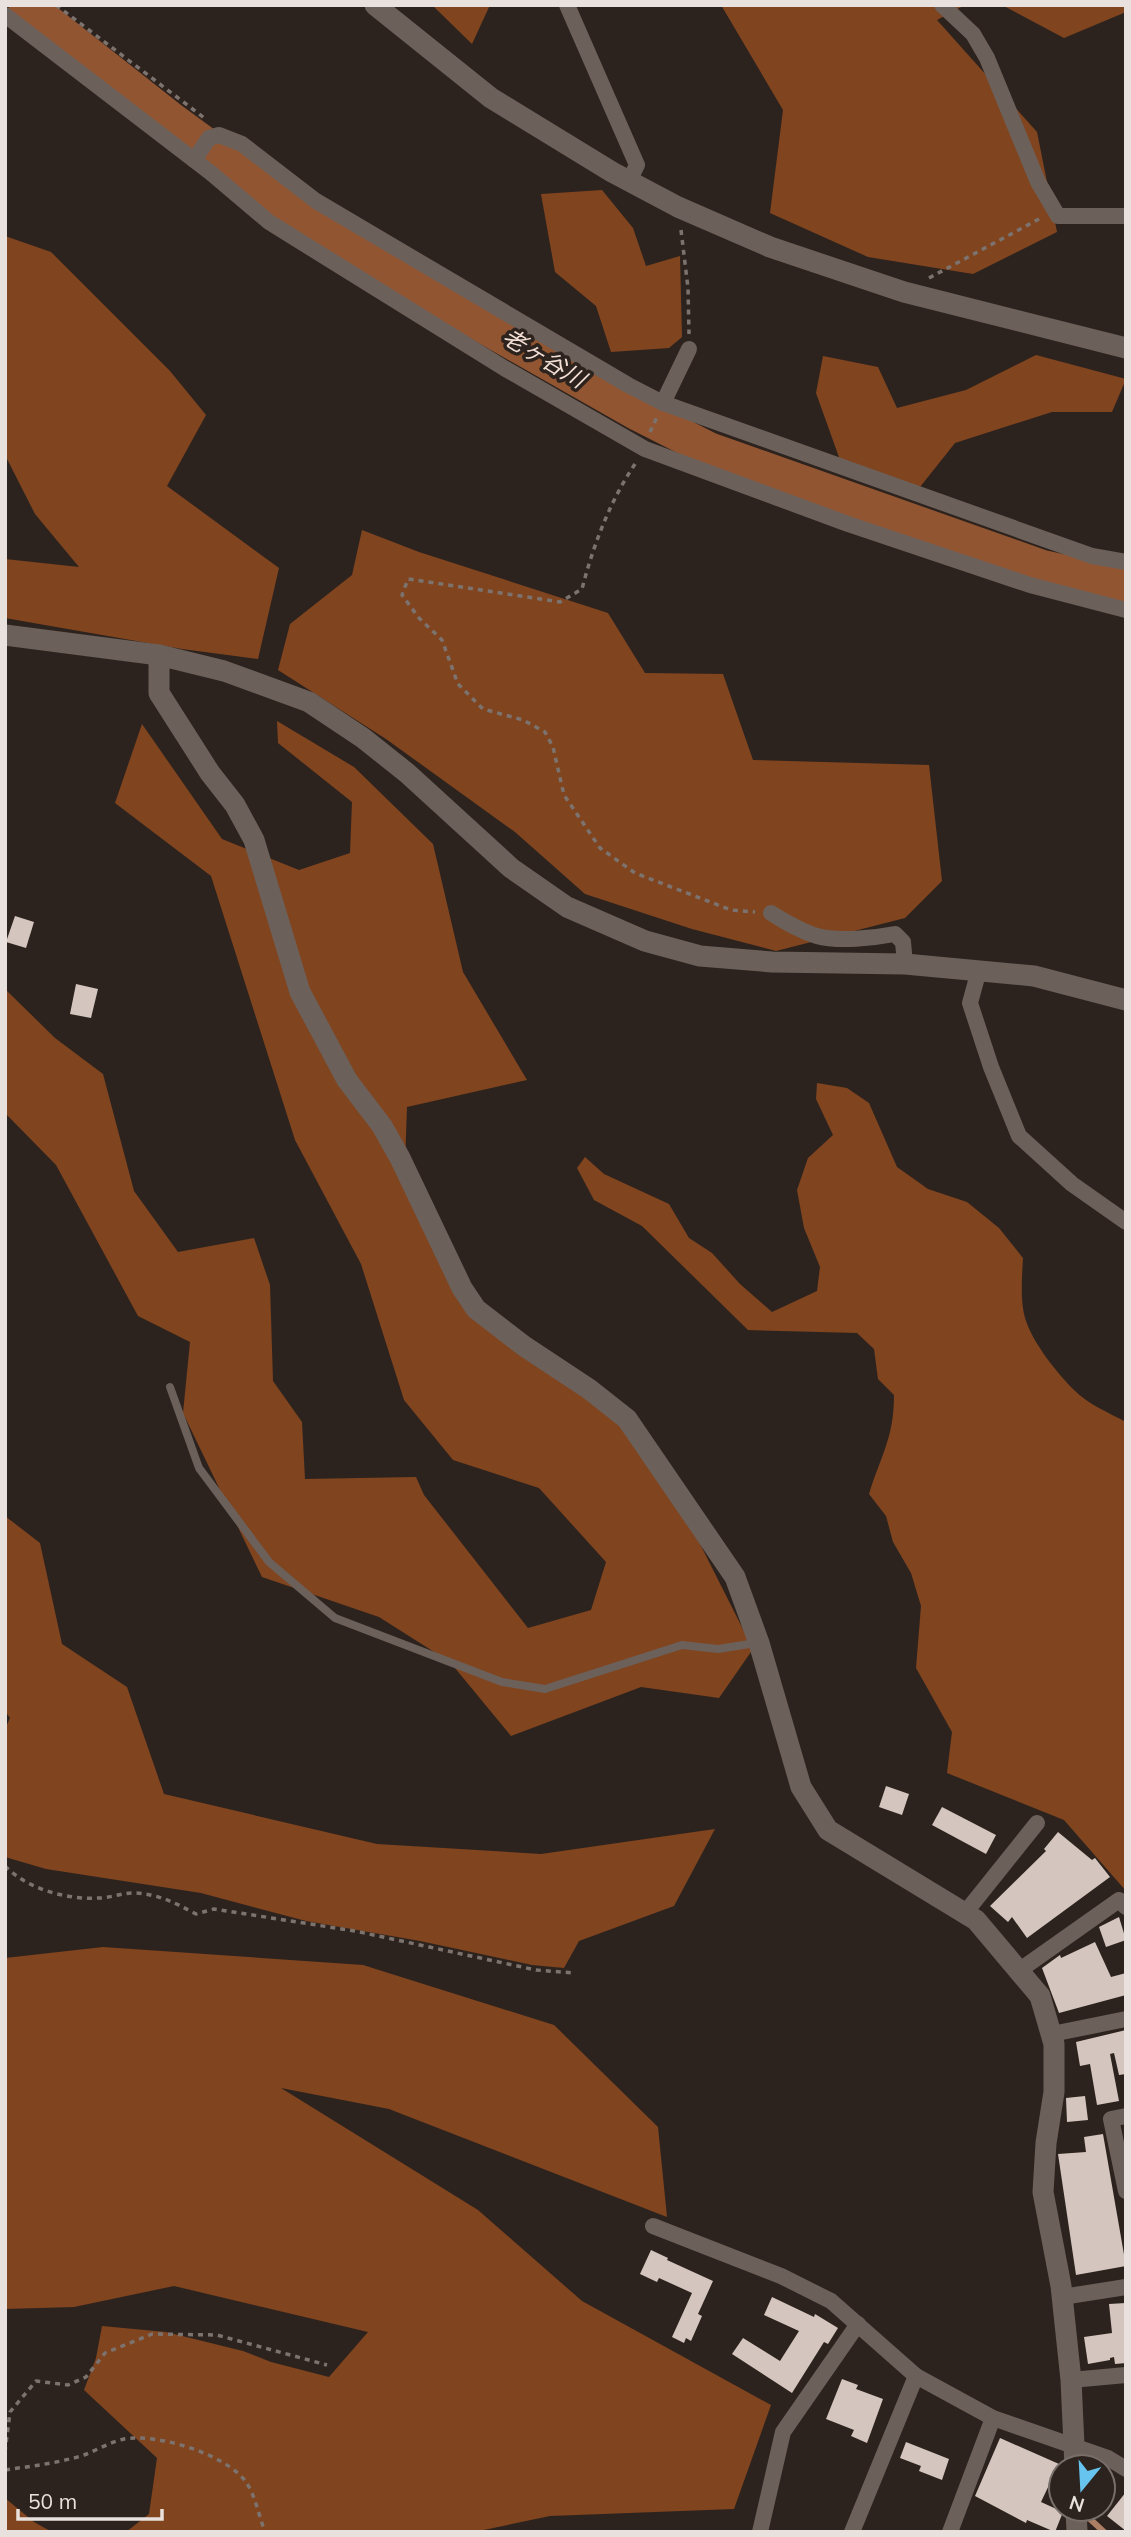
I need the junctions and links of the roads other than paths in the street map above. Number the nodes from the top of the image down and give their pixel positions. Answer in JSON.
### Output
{"nodes":[{"id":1,"x":375,"y":5,"type":"edge"},
{"id":2,"x":567,"y":5,"type":"edge"},
{"id":3,"x":942,"y":5,"type":"edge"},
{"id":4,"x":5,"y":15,"type":"edge"},
{"id":5,"x":194,"y":160,"type":"junction"},
{"id":6,"x":629,"y":181,"type":"junction"},
{"id":7,"x":1126,"y":216,"type":"edge"},
{"id":8,"x":1126,"y":348,"type":"edge"},
{"id":9,"x":689,"y":349,"type":"road end"},
{"id":10,"x":663,"y":403,"type":"junction"},
{"id":11,"x":1126,"y":562,"type":"edge"},
{"id":12,"x":1126,"y":610,"type":"edge"},
{"id":13,"x":5,"y":635,"type":"edge"},
{"id":14,"x":159,"y":655,"type":"junction"},
{"id":15,"x":771,"y":914,"type":"road end"},
{"id":16,"x":905,"y":964,"type":"junction"},
{"id":17,"x":979,"y":970,"type":"junction"},
{"id":18,"x":1126,"y":1000,"type":"edge"},
{"id":19,"x":1126,"y":1222,"type":"edge"},
{"id":20,"x":170,"y":1387,"type":"dead end"},
{"id":21,"x":759,"y":1643,"type":"junction"},
{"id":22,"x":1037,"y":1824,"type":"dead end"},
{"id":23,"x":1126,"y":1907,"type":"edge"},
{"id":24,"x":965,"y":1913,"type":"junction"},
{"id":25,"x":1020,"y":1970,"type":"junction"},
{"id":26,"x":1126,"y":2019,"type":"edge"},
{"id":27,"x":1052,"y":2034,"type":"junction"},
{"id":28,"x":1126,"y":2116,"type":"edge"},
{"id":29,"x":1126,"y":2191,"type":"edge"},
{"id":30,"x":653,"y":2226,"type":"dead end"},
{"id":31,"x":1126,"y":2287,"type":"edge"},
{"id":32,"x":1062,"y":2297,"type":"junction"},
{"id":33,"x":858,"y":2324,"type":"junction"},
{"id":34,"x":1126,"y":2375,"type":"edge"},
{"id":35,"x":916,"y":2376,"type":"junction"},
{"id":36,"x":1071,"y":2379,"type":"junction"},
{"id":37,"x":993,"y":2418,"type":"junction"},
{"id":38,"x":1067,"y":2453,"type":"edge"},
{"id":39,"x":1075,"y":2453,"type":"edge"},
{"id":40,"x":760,"y":2532,"type":"edge"},
{"id":41,"x":852,"y":2532,"type":"edge"},
{"id":42,"x":950,"y":2532,"type":"edge"}],
"edges":[{"from":1,"to":6,"type":"street"},
{"from":2,"to":6,"type":"street"},
{"from":3,"to":7,"type":"street"},
{"from":4,"to":5,"type":"street"},
{"from":5,"to":10,"type":"street"},
{"from":5,"to":12,"type":"street"},
{"from":6,"to":8,"type":"street"},
{"from":9,"to":10,"type":"street"},
{"from":10,"to":11,"type":"street"},
{"from":13,"to":14,"type":"street"},
{"from":14,"to":16,"type":"street"},
{"from":14,"to":21,"type":"street"},
{"from":15,"to":16,"type":"street"},
{"from":16,"to":17,"type":"street"},
{"from":17,"to":18,"type":"street"},
{"from":17,"to":19,"type":"street"},
{"from":20,"to":21,"type":"lane"},
{"from":21,"to":24,"type":"street"},
{"from":22,"to":24,"type":"street"},
{"from":23,"to":25,"type":"street"},
{"from":24,"to":25,"type":"street"},
{"from":25,"to":27,"type":"street"},
{"from":26,"to":27,"type":"street"},
{"from":27,"to":32,"type":"street"},
{"from":28,"to":29,"type":"street"},
{"from":30,"to":33,"type":"street"},
{"from":31,"to":32,"type":"street"},
{"from":32,"to":36,"type":"street"},
{"from":33,"to":35,"type":"street"},
{"from":33,"to":40,"type":"street"},
{"from":34,"to":36,"type":"street"},
{"from":35,"to":37,"type":"street"},
{"from":35,"to":41,"type":"street"},
{"from":36,"to":39,"type":"street"},
{"from":37,"to":38,"type":"street"},
{"from":37,"to":42,"type":"street"}]}
